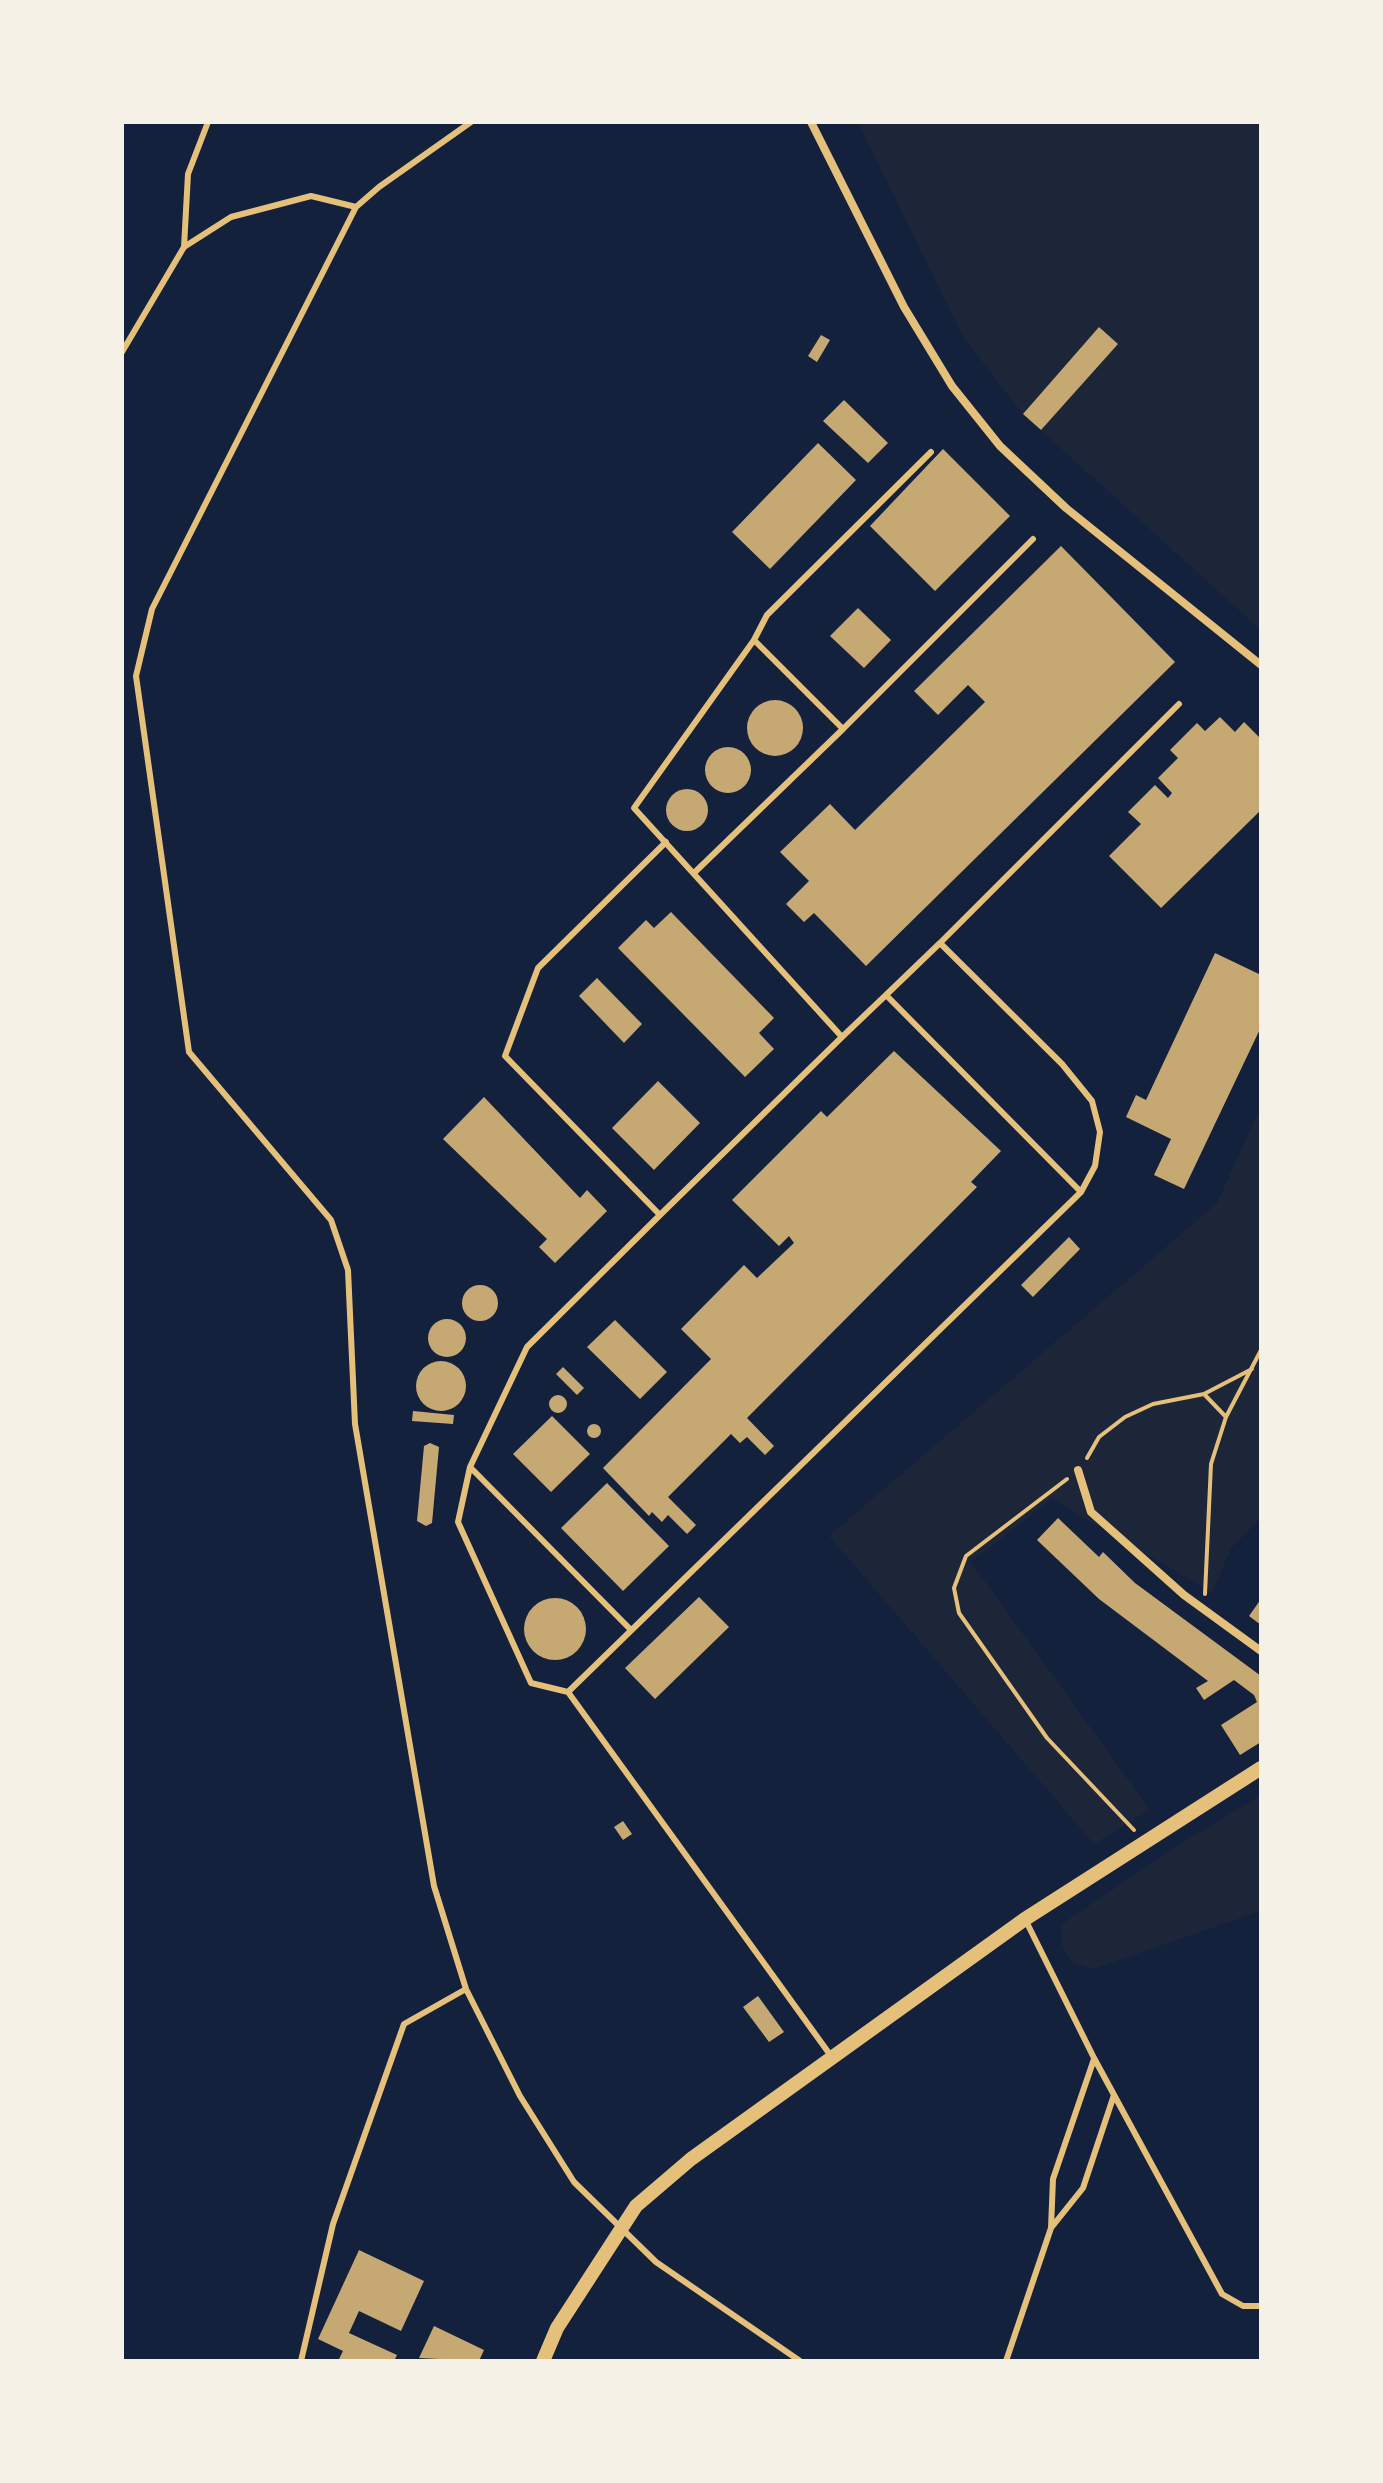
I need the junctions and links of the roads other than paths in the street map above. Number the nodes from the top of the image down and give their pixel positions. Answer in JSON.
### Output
{"nodes":[{"id":1,"x":208,"y":122,"type":"edge"},
{"id":2,"x":471,"y":122,"type":"edge"},
{"id":3,"x":811,"y":122,"type":"edge"},
{"id":4,"x":356,"y":207,"type":"junction"},
{"id":5,"x":184,"y":247,"type":"junction"},
{"id":6,"x":122,"y":352,"type":"edge"},
{"id":7,"x":931,"y":452,"type":"dead end"},
{"id":8,"x":1033,"y":539,"type":"dead end"},
{"id":9,"x":754,"y":640,"type":"junction"},
{"id":10,"x":1261,"y":665,"type":"edge"},
{"id":11,"x":1179,"y":704,"type":"dead end"},
{"id":12,"x":843,"y":729,"type":"junction"},
{"id":13,"x":666,"y":842,"type":"junction"},
{"id":14,"x":694,"y":873,"type":"junction"},
{"id":15,"x":940,"y":943,"type":"junction"},
{"id":16,"x":886,"y":995,"type":"junction"},
{"id":17,"x":842,"y":1037,"type":"junction"},
{"id":18,"x":1081,"y":1192,"type":"junction"},
{"id":19,"x":660,"y":1215,"type":"junction"},
{"id":20,"x":470,"y":1467,"type":"junction"},
{"id":21,"x":1078,"y":1470,"type":"road end"},
{"id":22,"x":631,"y":1630,"type":"junction"},
{"id":23,"x":1261,"y":1651,"type":"edge"},
{"id":24,"x":568,"y":1692,"type":"junction"},
{"id":25,"x":1261,"y":1768,"type":"edge"},
{"id":26,"x":1025,"y":1919,"type":"junction"},
{"id":27,"x":466,"y":1989,"type":"junction"},
{"id":28,"x":831,"y":2056,"type":"junction"},
{"id":29,"x":1094,"y":2058,"type":"junction"},
{"id":30,"x":1114,"y":2095,"type":"junction"},
{"id":31,"x":1051,"y":2228,"type":"junction"},
{"id":32,"x":1261,"y":2306,"type":"edge"},
{"id":33,"x":301,"y":2361,"type":"edge"},
{"id":34,"x":543,"y":2361,"type":"edge"},
{"id":35,"x":800,"y":2361,"type":"edge"},
{"id":36,"x":1006,"y":2361,"type":"edge"}],
"edges":[{"from":1,"to":5,"type":"lane"},
{"from":2,"to":4,"type":"lane"},
{"from":3,"to":10,"type":"street"},
{"from":4,"to":5,"type":"lane"},
{"from":4,"to":27,"type":"lane"},
{"from":5,"to":6,"type":"lane"},
{"from":7,"to":9,"type":"lane"},
{"from":8,"to":12,"type":"lane"},
{"from":9,"to":12,"type":"lane"},
{"from":9,"to":13,"type":"lane"},
{"from":11,"to":15,"type":"lane"},
{"from":12,"to":14,"type":"lane"},
{"from":13,"to":14,"type":"lane"},
{"from":13,"to":19,"type":"lane"},
{"from":14,"to":17,"type":"lane"},
{"from":15,"to":16,"type":"lane"},
{"from":15,"to":18,"type":"lane"},
{"from":16,"to":17,"type":"lane"},
{"from":16,"to":18,"type":"lane"},
{"from":17,"to":19,"type":"lane"},
{"from":18,"to":22,"type":"lane"},
{"from":19,"to":20,"type":"lane"},
{"from":20,"to":22,"type":"lane"},
{"from":20,"to":24,"type":"lane"},
{"from":21,"to":23,"type":"street"},
{"from":22,"to":24,"type":"lane"},
{"from":24,"to":28,"type":"lane"},
{"from":25,"to":26,"type":"street"},
{"from":26,"to":28,"type":"street"},
{"from":26,"to":29,"type":"lane"},
{"from":27,"to":33,"type":"lane"},
{"from":27,"to":35,"type":"lane"},
{"from":28,"to":34,"type":"street"},
{"from":29,"to":30,"type":"lane"},
{"from":29,"to":31,"type":"lane"},
{"from":30,"to":31,"type":"lane"},
{"from":30,"to":32,"type":"lane"},
{"from":31,"to":36,"type":"lane"}]}
